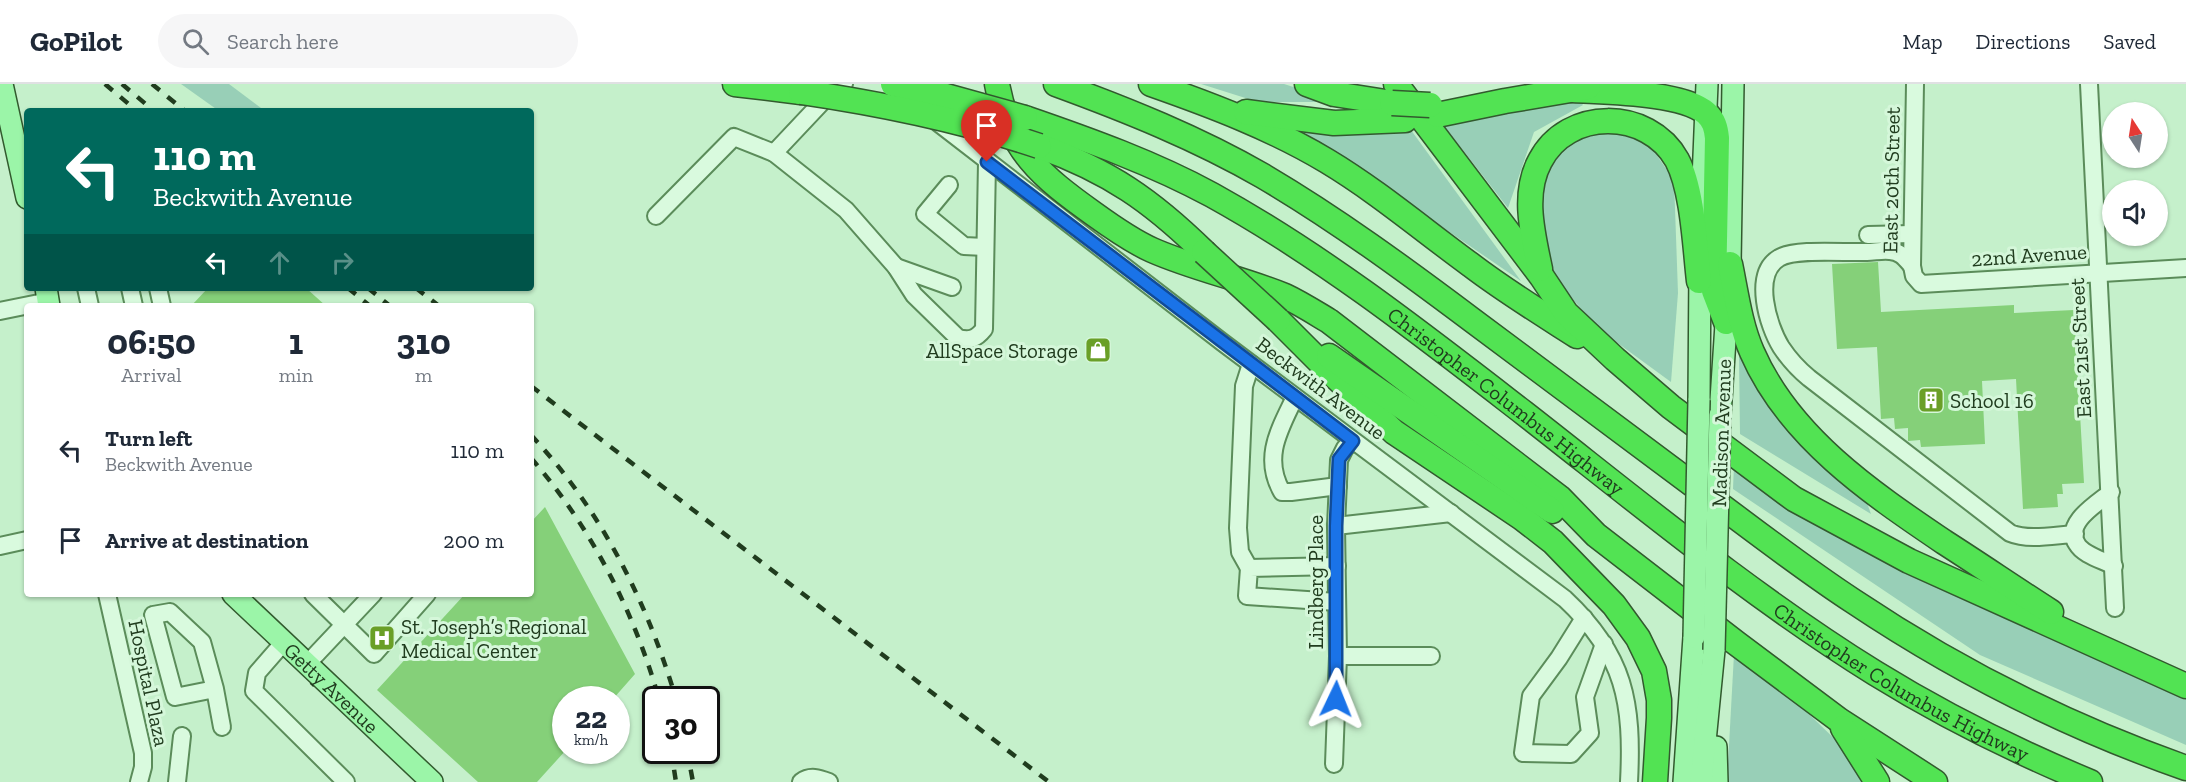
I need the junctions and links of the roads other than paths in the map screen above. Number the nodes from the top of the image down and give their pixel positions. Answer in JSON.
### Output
{"nodes":[{"id":1,"x":2,"y":84,"type":"edge"},
{"id":2,"x":735,"y":84,"type":"edge"},
{"id":3,"x":844,"y":84,"type":"edge"},
{"id":4,"x":902,"y":84,"type":"edge"},
{"id":5,"x":980,"y":84,"type":"edge"},
{"id":6,"x":997,"y":84,"type":"edge"},
{"id":7,"x":1056,"y":84,"type":"edge"},
{"id":8,"x":1151,"y":84,"type":"edge"},
{"id":9,"x":1307,"y":84,"type":"edge"},
{"id":10,"x":1602,"y":84,"type":"edge"},
{"id":11,"x":1707,"y":84,"type":"edge"},
{"id":12,"x":1733,"y":84,"type":"edge"},
{"id":13,"x":1915,"y":84,"type":"edge"},
{"id":14,"x":2089,"y":84,"type":"edge"},
{"id":15,"x":898,"y":89,"type":"edge"},
{"id":16,"x":1573,"y":90,"type":"junction"},
{"id":17,"x":1205,"y":102,"type":"junction"},
{"id":18,"x":1398,"y":102,"type":"edge"},
{"id":19,"x":1705,"y":112,"type":"junction"},
{"id":20,"x":774,"y":153,"type":"junction"},
{"id":21,"x":987,"y":162,"type":"junction"},
{"id":22,"x":1048,"y":180,"type":"junction"},
{"id":23,"x":24,"y":184,"type":"edge"},
{"id":24,"x":949,"y":185,"type":"dead end"},
{"id":25,"x":656,"y":216,"type":"dead end"},
{"id":26,"x":1912,"y":234,"type":"junction"},
{"id":27,"x":1868,"y":235,"type":"dead end"},
{"id":28,"x":985,"y":247,"type":"junction"},
{"id":29,"x":1730,"y":264,"type":"junction"},
{"id":30,"x":896,"y":267,"type":"junction"},
{"id":31,"x":2186,"y":268,"type":"edge"},
{"id":32,"x":1913,"y":271,"type":"junction"},
{"id":33,"x":2098,"y":273,"type":"junction"},
{"id":34,"x":1542,"y":277,"type":"junction"},
{"id":35,"x":1699,"y":281,"type":"junction"},
{"id":36,"x":952,"y":287,"type":"dead end"},
{"id":37,"x":48,"y":298,"type":"edge"},
{"id":38,"x":30,"y":303,"type":"edge"},
{"id":39,"x":24,"y":304,"type":"edge"},
{"id":40,"x":0,"y":311,"type":"edge"},
{"id":41,"x":1278,"y":320,"type":"junction"},
{"id":42,"x":1726,"y":322,"type":"junction"},
{"id":43,"x":1615,"y":359,"type":"junction"},
{"id":44,"x":1251,"y":364,"type":"junction"},
{"id":45,"x":1295,"y":397,"type":"junction"},
{"id":46,"x":1353,"y":441,"type":"junction"},
{"id":47,"x":1338,"y":486,"type":"junction"},
{"id":48,"x":2111,"y":492,"type":"junction"},
{"id":49,"x":1451,"y":513,"type":"junction"},
{"id":50,"x":1336,"y":526,"type":"junction"},
{"id":51,"x":2074,"y":534,"type":"junction"},
{"id":52,"x":1596,"y":535,"type":"junction"},
{"id":53,"x":24,"y":541,"type":"edge"},
{"id":54,"x":0,"y":546,"type":"edge"},
{"id":55,"x":1337,"y":566,"type":"junction"},
{"id":56,"x":2114,"y":566,"type":"junction"},
{"id":57,"x":1249,"y":568,"type":"junction"},
{"id":58,"x":108,"y":597,"type":"edge"},
{"id":59,"x":236,"y":597,"type":"edge"},
{"id":60,"x":316,"y":597,"type":"edge"},
{"id":61,"x":371,"y":597,"type":"edge"},
{"id":62,"x":424,"y":597,"type":"edge"},
{"id":63,"x":1337,"y":602,"type":"junction"},
{"id":64,"x":2115,"y":609,"type":"dead end"},
{"id":65,"x":1584,"y":618,"type":"junction"},
{"id":66,"x":345,"y":626,"type":"junction"},
{"id":67,"x":284,"y":642,"type":"junction"},
{"id":68,"x":1604,"y":644,"type":"junction"},
{"id":69,"x":1714,"y":650,"type":"junction"},
{"id":70,"x":2110,"y":652,"type":"junction"},
{"id":71,"x":1338,"y":656,"type":"junction"},
{"id":72,"x":1431,"y":656,"type":"dead end"},
{"id":73,"x":308,"y":664,"type":"junction"},
{"id":74,"x":2186,"y":686,"type":"edge"},
{"id":75,"x":215,"y":689,"type":"junction"},
{"id":76,"x":1839,"y":720,"type":"junction"},
{"id":77,"x":222,"y":727,"type":"dead end"},
{"id":78,"x":182,"y":736,"type":"dead end"},
{"id":79,"x":1334,"y":764,"type":"dead end"},
{"id":80,"x":2186,"y":768,"type":"edge"},
{"id":81,"x":139,"y":782,"type":"edge"},
{"id":82,"x":177,"y":782,"type":"edge"},
{"id":83,"x":346,"y":782,"type":"edge"},
{"id":84,"x":432,"y":782,"type":"edge"},
{"id":85,"x":801,"y":782,"type":"edge"},
{"id":86,"x":829,"y":782,"type":"edge"},
{"id":87,"x":1629,"y":782,"type":"edge"},
{"id":88,"x":1655,"y":782,"type":"edge"},
{"id":89,"x":1684,"y":782,"type":"edge"},
{"id":90,"x":1701,"y":782,"type":"edge"},
{"id":91,"x":1717,"y":782,"type":"edge"},
{"id":92,"x":1877,"y":782,"type":"edge"},
{"id":93,"x":1935,"y":782,"type":"edge"},
{"id":94,"x":2090,"y":782,"type":"edge"}],
"edges":[{"from":1,"to":23,"type":"main road"},
{"from":2,"to":41,"type":"highway","bridge":true},
{"from":3,"to":20,"type":"street"},
{"from":4,"to":15,"type":"street"},
{"from":5,"to":22,"type":"highway"},
{"from":6,"to":22,"type":"highway"},
{"from":7,"to":80,"type":"highway","name":"Christopher Columbus Highway"},
{"from":8,"to":17,"type":"highway"},
{"from":9,"to":18,"type":"highway"},
{"from":10,"to":16,"type":"highway"},
{"from":11,"to":19,"type":"main road","name":"Madison Avenue"},
{"from":12,"to":29,"type":"main road","name":"Madison Avenue"},
{"from":13,"to":26,"type":"street","name":"East 20th Street"},
{"from":14,"to":33,"type":"street","name":"East 21st Street"},
{"from":15,"to":21,"type":"street","name":"Beckwith Avenue"},
{"from":15,"to":94,"type":"highway","name":"Christopher Columbus Highway","bridge":true},
{"from":16,"to":18,"type":"highway","bridge":true},
{"from":16,"to":19,"type":"highway"},
{"from":17,"to":18,"type":"highway"},
{"from":17,"to":43,"type":"highway"},
{"from":18,"to":34,"type":"highway"},
{"from":19,"to":35,"type":"main road","name":"Madison Avenue"},
{"from":19,"to":42,"type":"highway"},
{"from":20,"to":25,"type":"street"},
{"from":20,"to":30,"type":"street"},
{"from":21,"to":28,"type":"street"},
{"from":21,"to":44,"type":"street","name":"Beckwith Avenue"},
{"from":22,"to":52,"type":"highway"},
{"from":24,"to":28,"type":"street"},
{"from":26,"to":27,"type":"street"},
{"from":26,"to":32,"type":"street","name":"East 20th Street"},
{"from":28,"to":30,"type":"street"},
{"from":29,"to":42,"type":"main road","name":"Madison Avenue"},
{"from":29,"to":70,"type":"highway"},
{"from":30,"to":36,"type":"street"},
{"from":31,"to":33,"type":"street","name":"22nd Avenue"},
{"from":32,"to":33,"type":"street","name":"22nd Avenue"},
{"from":32,"to":51,"type":"street"},
{"from":33,"to":48,"type":"street","name":"East 21st Street"},
{"from":34,"to":35,"type":"highway"},
{"from":34,"to":43,"type":"highway"},
{"from":35,"to":89,"type":"main road","name":"Madison Avenue","bridge":true},
{"from":37,"to":38,"type":"street"},
{"from":39,"to":40,"type":"street"},
{"from":41,"to":52,"type":"highway"},
{"from":41,"to":88,"type":"highway"},
{"from":42,"to":69,"type":"main road","name":"Madison Avenue","bridge":true},
{"from":43,"to":70,"type":"highway"},
{"from":44,"to":45,"type":"street","name":"Beckwith Avenue"},
{"from":44,"to":57,"type":"street"},
{"from":45,"to":46,"type":"street","name":"Beckwith Avenue"},
{"from":45,"to":47,"type":"street"},
{"from":46,"to":47,"type":"street","name":"Lindberg Place"},
{"from":46,"to":49,"type":"street","name":"Beckwith Avenue"},
{"from":47,"to":50,"type":"street","name":"Lindberg Place"},
{"from":48,"to":51,"type":"street"},
{"from":48,"to":56,"type":"street","name":"East 21st Street"},
{"from":49,"to":50,"type":"street"},
{"from":49,"to":65,"type":"street","name":"Beckwith Avenue"},
{"from":50,"to":55,"type":"street","name":"Lindberg Place"},
{"from":51,"to":56,"type":"street"},
{"from":52,"to":76,"type":"highway"},
{"from":53,"to":54,"type":"street"},
{"from":55,"to":57,"type":"street"},
{"from":55,"to":63,"type":"street","name":"Lindberg Place"},
{"from":56,"to":64,"type":"street","name":"East 21st Street"},
{"from":57,"to":63,"type":"street"},
{"from":58,"to":81,"type":"street","name":"Hospital Plaza"},
{"from":59,"to":67,"type":"main road","name":"Getty Avenue"},
{"from":60,"to":66,"type":"street"},
{"from":61,"to":66,"type":"street"},
{"from":62,"to":66,"type":"street"},
{"from":63,"to":71,"type":"street","name":"Lindberg Place"},
{"from":65,"to":68,"type":"street","name":"Beckwith Avenue"},
{"from":65,"to":68,"type":"street"},
{"from":66,"to":73,"type":"street"},
{"from":67,"to":73,"type":"main road","name":"Getty Avenue"},
{"from":67,"to":83,"type":"street"},
{"from":68,"to":87,"type":"street","name":"Beckwith Avenue"},
{"from":69,"to":90,"type":"main road","name":"Madison Avenue"},
{"from":69,"to":91,"type":"main road"},
{"from":70,"to":74,"type":"highway"},
{"from":71,"to":72,"type":"street"},
{"from":71,"to":79,"type":"street","name":"Lindberg Place"},
{"from":73,"to":84,"type":"main road","name":"Getty Avenue"},
{"from":75,"to":75,"type":"street"},
{"from":75,"to":77,"type":"street"},
{"from":76,"to":92,"type":"highway"},
{"from":76,"to":93,"type":"highway"},
{"from":78,"to":82,"type":"street"},
{"from":85,"to":86,"type":"street"}]}
